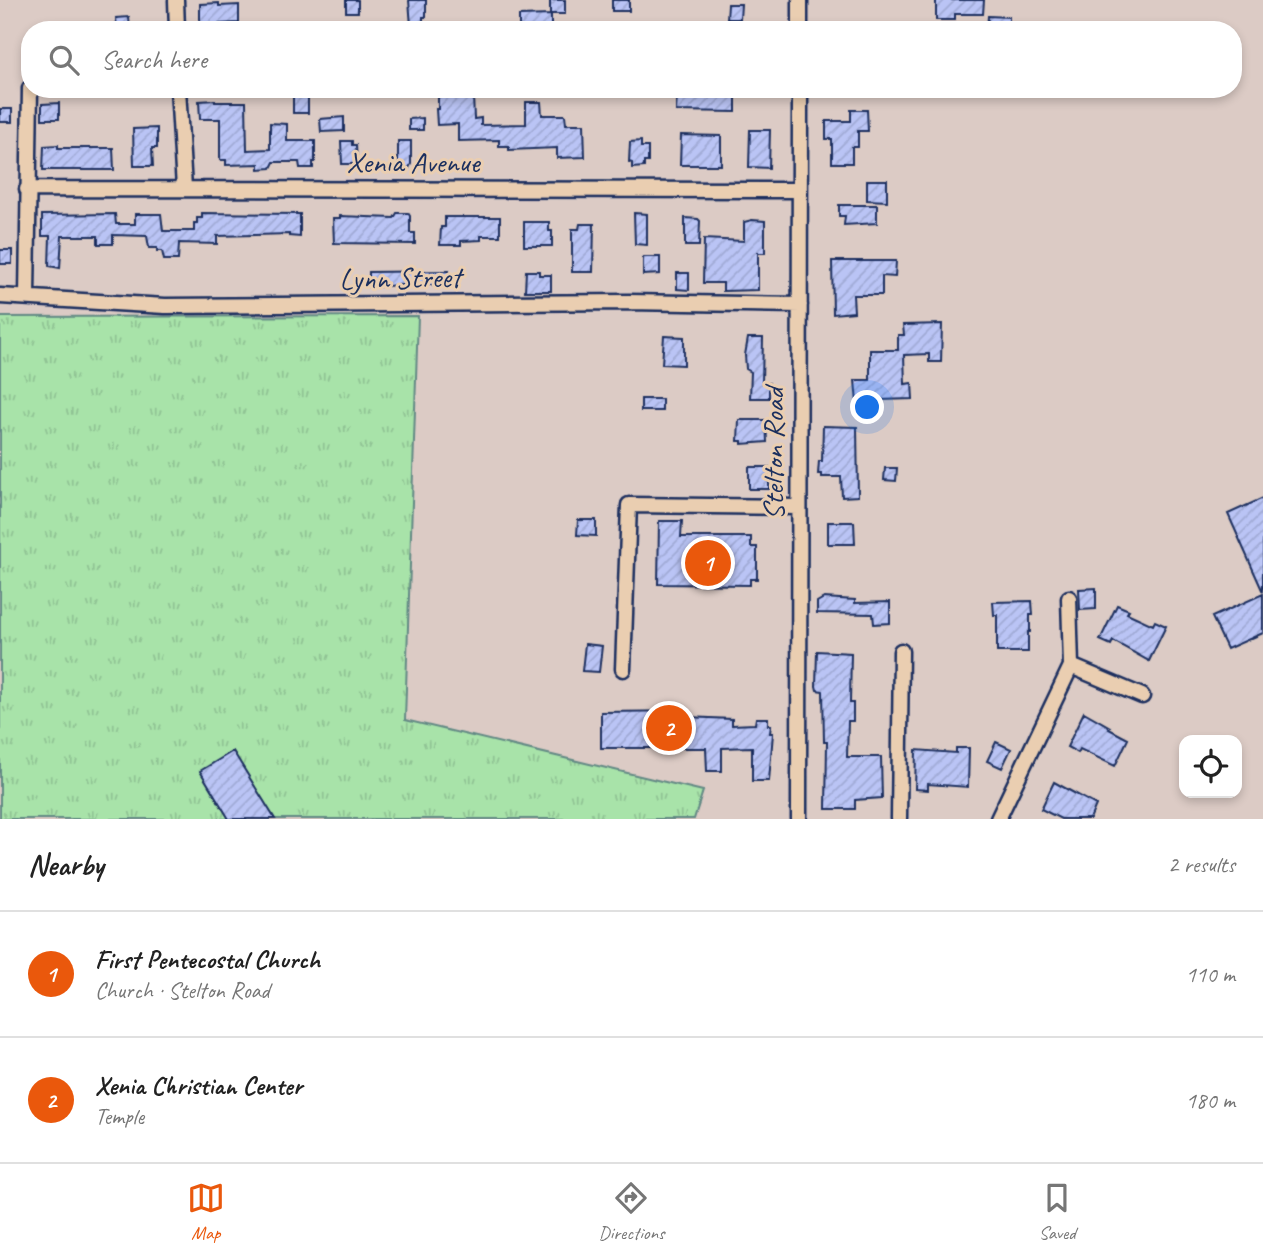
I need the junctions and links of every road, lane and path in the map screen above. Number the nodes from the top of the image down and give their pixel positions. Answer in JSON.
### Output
{"nodes":[{"id":1,"x":176,"y":0,"type":"edge"},
{"id":2,"x":800,"y":0,"type":"edge"},
{"id":3,"x":177,"y":21,"type":"edge"},
{"id":4,"x":800,"y":21,"type":"edge"},
{"id":5,"x":30,"y":98,"type":"edge"},
{"id":6,"x":179,"y":98,"type":"edge"},
{"id":7,"x":800,"y":98,"type":"edge"},
{"id":8,"x":184,"y":188,"type":"junction"},
{"id":9,"x":27,"y":189,"type":"junction"},
{"id":10,"x":799,"y":190,"type":"junction"},
{"id":11,"x":0,"y":296,"type":"edge"},
{"id":12,"x":27,"y":297,"type":"junction"},
{"id":13,"x":800,"y":305,"type":"junction"},
{"id":14,"x":799,"y":507,"type":"junction"},
{"id":15,"x":1069,"y":598,"type":"dead end"},
{"id":16,"x":901,"y":651,"type":"dead end"},
{"id":17,"x":1071,"y":666,"type":"junction"},
{"id":18,"x":623,"y":669,"type":"dead end"},
{"id":19,"x":1142,"y":696,"type":"dead end"},
{"id":20,"x":799,"y":819,"type":"edge"},
{"id":21,"x":899,"y":819,"type":"edge"},
{"id":22,"x":998,"y":819,"type":"edge"}],
"edges":[{"from":1,"to":3,"type":"street"},
{"from":2,"to":4,"type":"street"},
{"from":5,"to":9,"type":"street"},
{"from":6,"to":8,"type":"street"},
{"from":7,"to":10,"type":"street","name":"Stelton Road"},
{"from":8,"to":9,"type":"street","name":"Xenia Avenue"},
{"from":8,"to":10,"type":"street","name":"Xenia Avenue"},
{"from":9,"to":12,"type":"street"},
{"from":10,"to":13,"type":"street","name":"Stelton Road"},
{"from":11,"to":12,"type":"street","name":"Lynn Street"},
{"from":12,"to":13,"type":"street","name":"Lynn Street"},
{"from":13,"to":14,"type":"street","name":"Stelton Road"},
{"from":14,"to":18,"type":"street"},
{"from":14,"to":20,"type":"street","name":"Stelton Road"},
{"from":15,"to":17,"type":"street"},
{"from":16,"to":21,"type":"street"},
{"from":17,"to":19,"type":"street"},
{"from":17,"to":22,"type":"street"}]}
